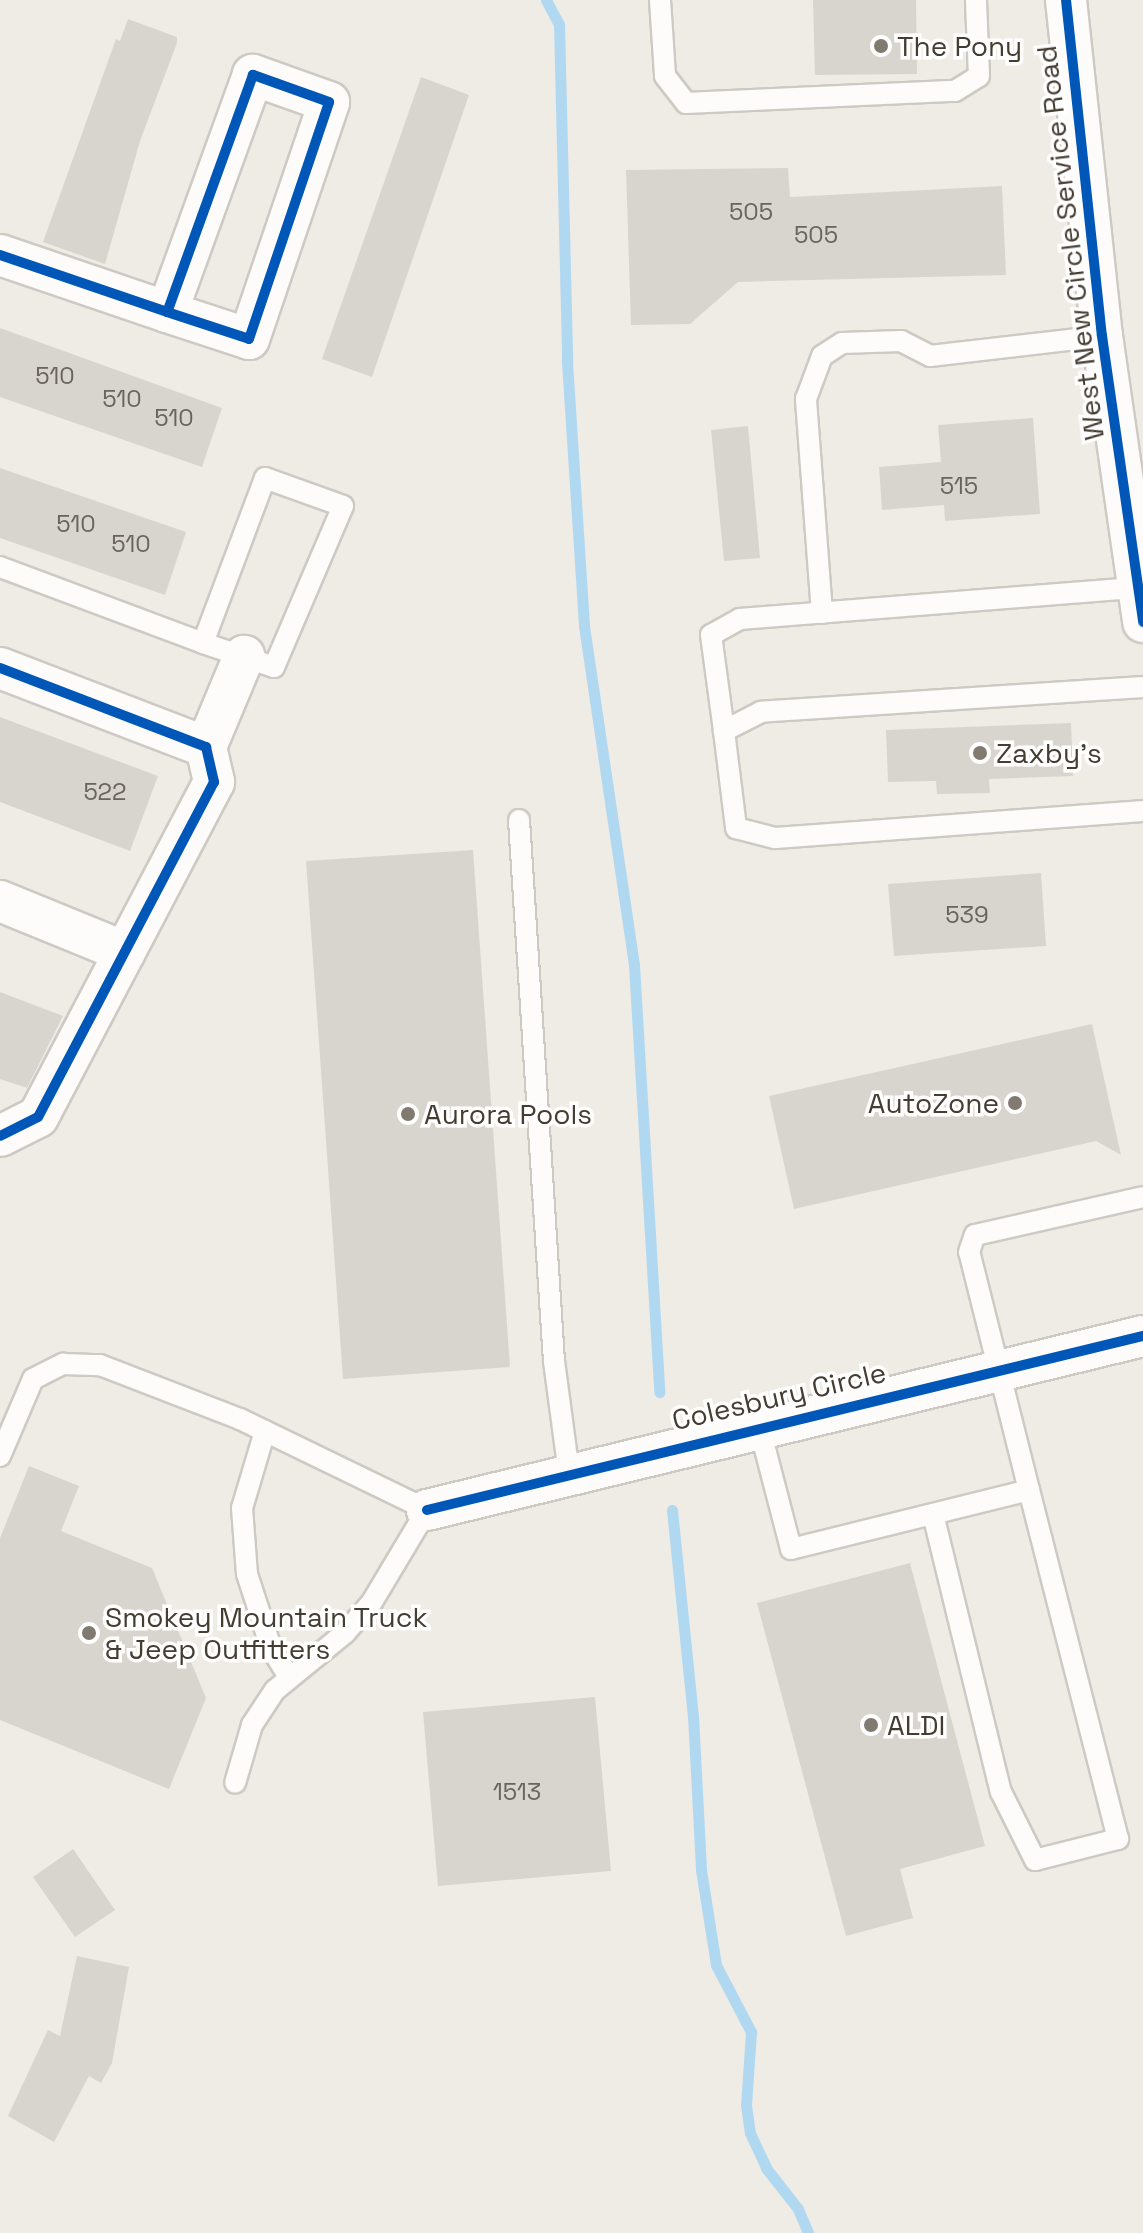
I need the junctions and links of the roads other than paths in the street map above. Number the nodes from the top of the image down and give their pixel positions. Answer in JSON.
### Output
{"nodes":[{"id":1,"x":660,"y":0,"type":"edge"},
{"id":2,"x":976,"y":0,"type":"edge"},
{"id":3,"x":1066,"y":0,"type":"edge"},
{"id":4,"x":0,"y":255,"type":"edge"},
{"id":5,"x":167,"y":312,"type":"junction"},
{"id":6,"x":1102,"y":336,"type":"junction"},
{"id":7,"x":0,"y":567,"type":"edge"},
{"id":8,"x":1142,"y":599,"type":"edge"},
{"id":9,"x":822,"y":613,"type":"junction"},
{"id":10,"x":203,"y":643,"type":"junction"},
{"id":11,"x":244,"y":656,"type":"junction"},
{"id":12,"x":0,"y":668,"type":"edge"},
{"id":13,"x":1143,"y":687,"type":"edge"},
{"id":14,"x":724,"y":731,"type":"junction"},
{"id":15,"x":206,"y":747,"type":"junction"},
{"id":16,"x":1143,"y":811,"type":"edge"},
{"id":17,"x":519,"y":820,"type":"dead end"},
{"id":18,"x":0,"y":901,"type":"edge"},
{"id":19,"x":125,"y":952,"type":"junction"},
{"id":20,"x":0,"y":1136,"type":"edge"},
{"id":21,"x":1143,"y":1197,"type":"edge"},
{"id":22,"x":1143,"y":1336,"type":"edge"},
{"id":23,"x":998,"y":1368,"type":"junction"},
{"id":24,"x":759,"y":1426,"type":"junction"},
{"id":25,"x":265,"y":1431,"type":"junction"},
{"id":26,"x":0,"y":1456,"type":"edge"},
{"id":27,"x":569,"y":1473,"type":"junction"},
{"id":28,"x":1029,"y":1490,"type":"junction"},
{"id":29,"x":427,"y":1510,"type":"junction"},
{"id":30,"x":933,"y":1514,"type":"junction"},
{"id":31,"x":289,"y":1677,"type":"junction"},
{"id":32,"x":235,"y":1783,"type":"dead end"}],
"edges":[{"from":1,"to":2,"type":"lane"},
{"from":3,"to":6,"type":"street","name":"West New Circle Service Road"},
{"from":4,"to":5,"type":"street"},
{"from":5,"to":5,"type":"street"},
{"from":6,"to":8,"type":"street","name":"West New Circle Service Road"},
{"from":6,"to":9,"type":"lane"},
{"from":7,"to":10,"type":"lane"},
{"from":8,"to":9,"type":"lane"},
{"from":9,"to":14,"type":"lane"},
{"from":10,"to":11,"type":"lane"},
{"from":10,"to":11,"type":"lane"},
{"from":11,"to":15,"type":"street"},
{"from":12,"to":15,"type":"street"},
{"from":13,"to":14,"type":"lane"},
{"from":14,"to":16,"type":"lane"},
{"from":15,"to":19,"type":"street"},
{"from":17,"to":27,"type":"lane"},
{"from":18,"to":19,"type":"street"},
{"from":19,"to":20,"type":"street"},
{"from":21,"to":23,"type":"lane"},
{"from":22,"to":23,"type":"street","name":"Colesbury Circle"},
{"from":23,"to":24,"type":"street","name":"Colesbury Circle"},
{"from":23,"to":28,"type":"lane"},
{"from":24,"to":27,"type":"street","name":"Colesbury Circle"},
{"from":24,"to":30,"type":"lane"},
{"from":25,"to":26,"type":"lane"},
{"from":25,"to":29,"type":"lane"},
{"from":25,"to":31,"type":"lane"},
{"from":27,"to":29,"type":"street","name":"Colesbury Circle"},
{"from":28,"to":30,"type":"lane"},
{"from":28,"to":30,"type":"lane"},
{"from":29,"to":31,"type":"lane"},
{"from":31,"to":32,"type":"lane"}]}
